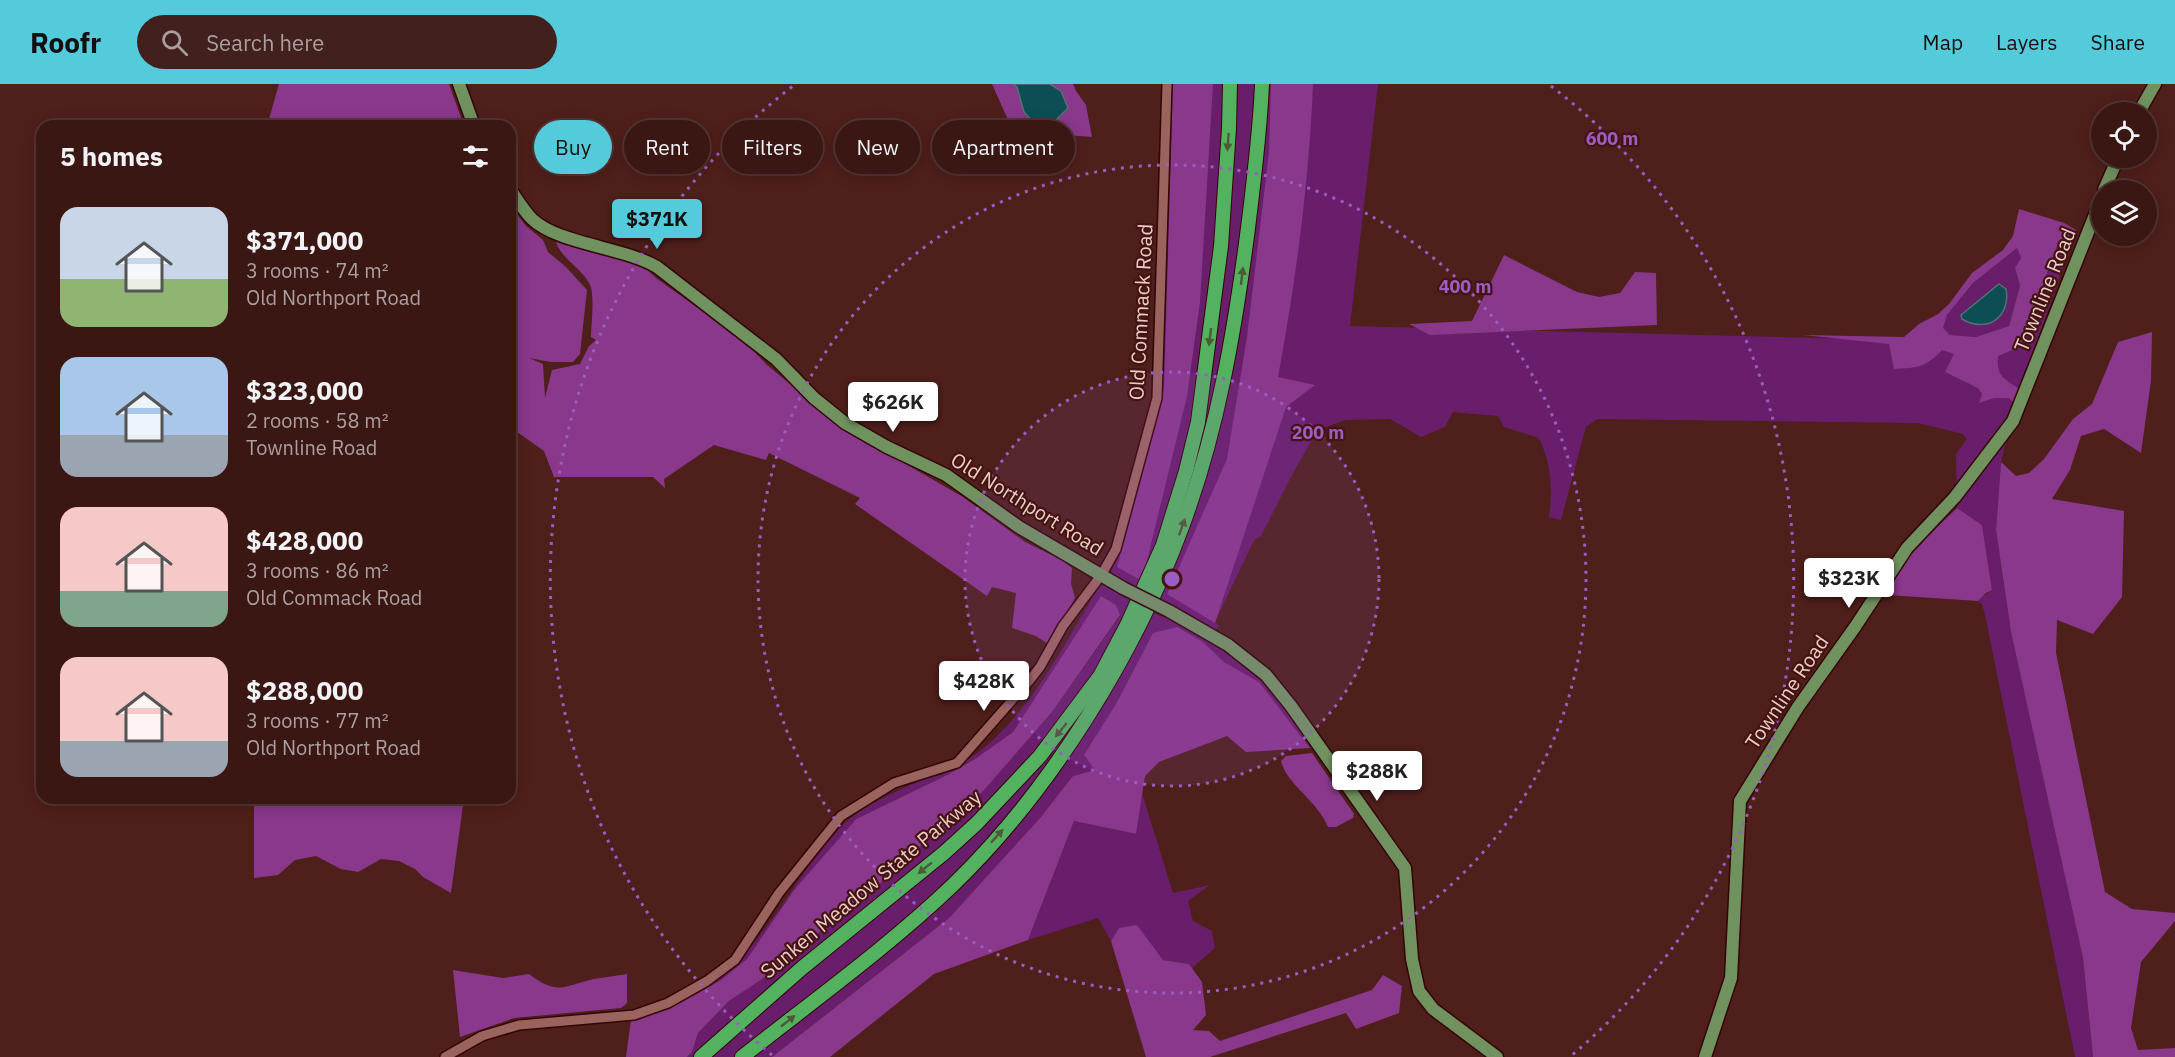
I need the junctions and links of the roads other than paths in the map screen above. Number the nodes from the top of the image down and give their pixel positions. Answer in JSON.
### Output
{"nodes":[{"id":1,"x":459,"y":84,"type":"edge"},
{"id":2,"x":1167,"y":84,"type":"edge"},
{"id":3,"x":1230,"y":84,"type":"edge"},
{"id":4,"x":1262,"y":84,"type":"edge"},
{"id":5,"x":2155,"y":84,"type":"edge"},
{"id":6,"x":2145,"y":102,"type":"edge"},
{"id":7,"x":472,"y":120,"type":"edge"},
{"id":8,"x":516,"y":197,"type":"edge"},
{"id":9,"x":2091,"y":225,"type":"edge"},
{"id":10,"x":1102,"y":574,"type":"junction"},
{"id":11,"x":445,"y":1057,"type":"edge"},
{"id":12,"x":701,"y":1057,"type":"edge"},
{"id":13,"x":742,"y":1057,"type":"edge"},
{"id":14,"x":1497,"y":1057,"type":"edge"},
{"id":15,"x":1705,"y":1057,"type":"edge"}],
"edges":[{"from":1,"to":7,"type":"main road"},
{"from":2,"to":10,"type":"street","name":"Old Commack Road"},
{"from":3,"to":12,"type":"highway","name":"Sunken Meadow State Parkway","one_way":true},
{"from":13,"to":4,"type":"highway","one_way":true},
{"from":5,"to":6,"type":"main road"},
{"from":8,"to":10,"type":"main road","name":"Old Northport Road"},
{"from":9,"to":15,"type":"main road","name":"Townline Road"},
{"from":10,"to":11,"type":"street","name":"Old Commack Road"},
{"from":10,"to":14,"type":"main road","name":"Old Northport Road","bridge":true}]}
